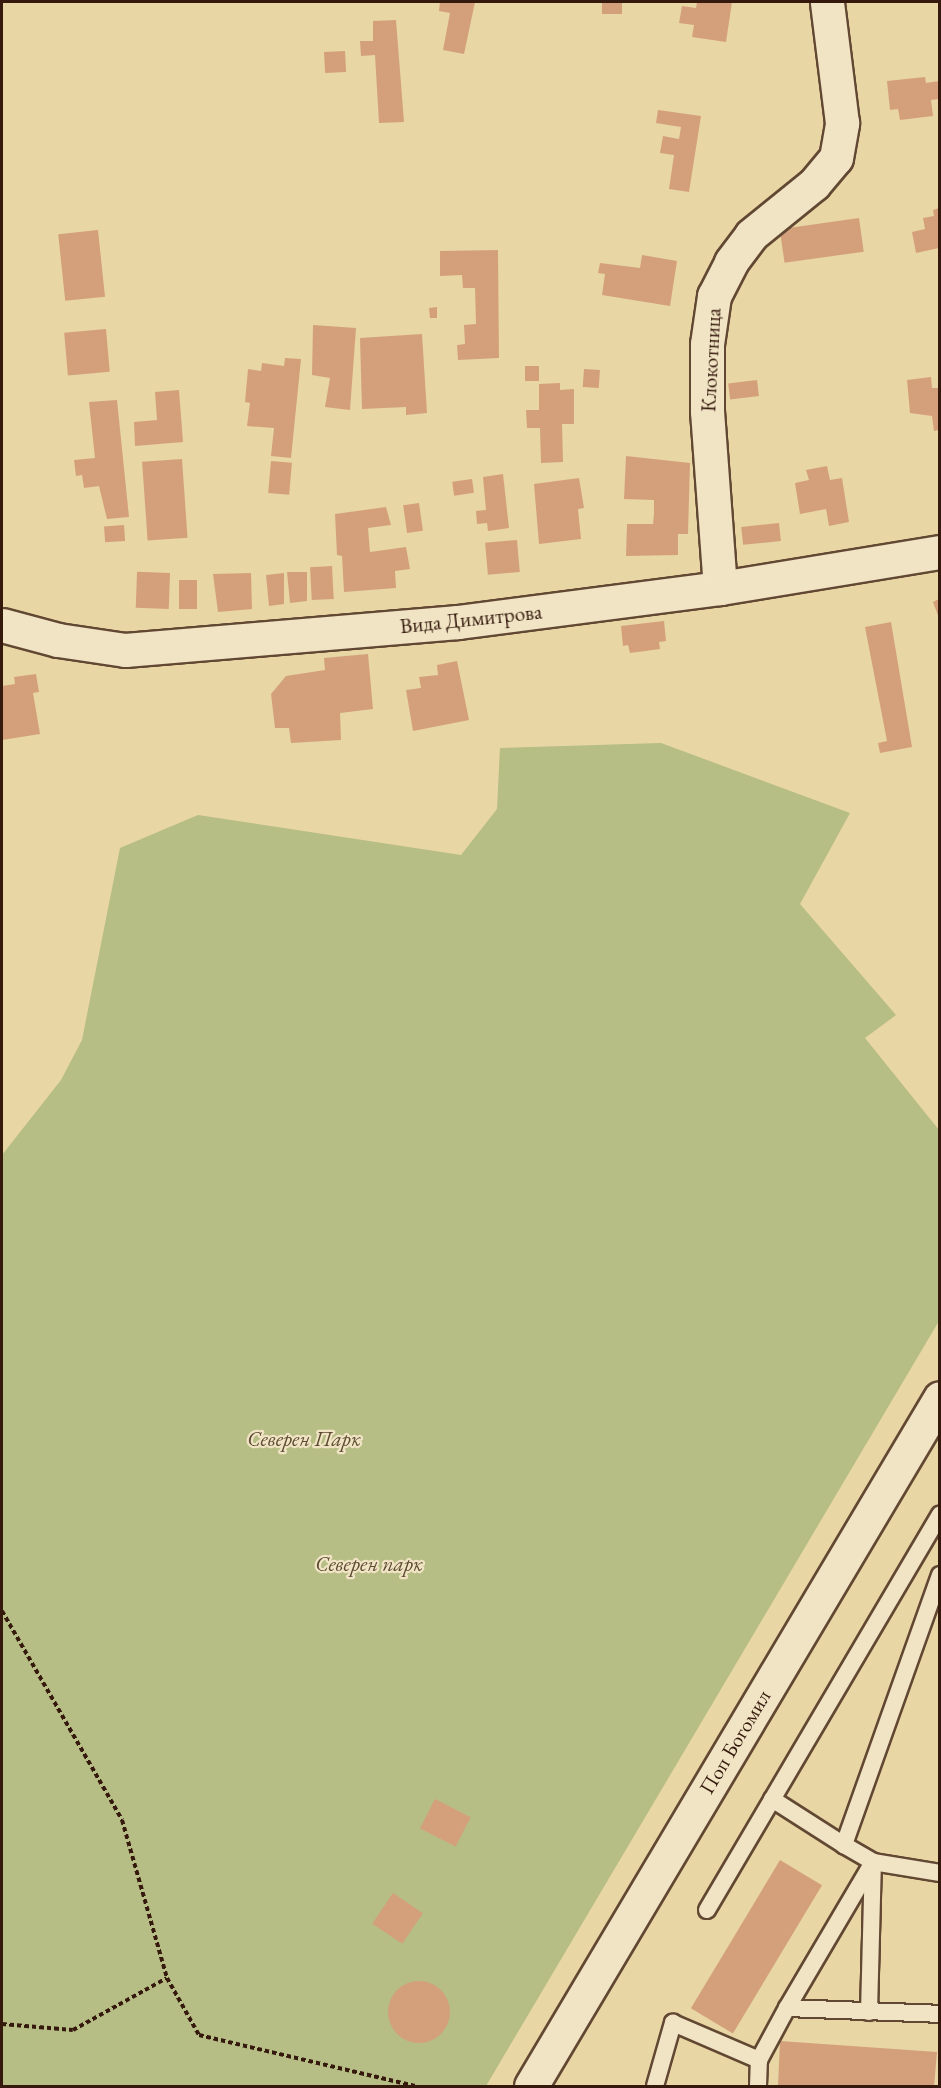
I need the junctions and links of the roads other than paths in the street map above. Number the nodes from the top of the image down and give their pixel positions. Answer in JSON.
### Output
{"nodes":[{"id":1,"x":827,"y":2,"type":"edge"},
{"id":2,"x":939,"y":552,"type":"edge"},
{"id":3,"x":720,"y":588,"type":"junction"},
{"id":4,"x":2,"y":625,"type":"edge"},
{"id":5,"x":939,"y":1398,"type":"edge"},
{"id":6,"x":939,"y":1515,"type":"edge"},
{"id":7,"x":939,"y":1575,"type":"edge"},
{"id":8,"x":772,"y":1799,"type":"junction"},
{"id":9,"x":844,"y":1845,"type":"junction"},
{"id":10,"x":873,"y":1862,"type":"junction"},
{"id":11,"x":939,"y":1873,"type":"edge"},
{"id":12,"x":707,"y":1910,"type":"dead end"},
{"id":13,"x":787,"y":2008,"type":"junction"},
{"id":14,"x":869,"y":2012,"type":"junction"},
{"id":15,"x":939,"y":2014,"type":"edge"},
{"id":16,"x":759,"y":2060,"type":"junction"},
{"id":17,"x":531,"y":2086,"type":"edge"},
{"id":18,"x":655,"y":2086,"type":"edge"},
{"id":19,"x":758,"y":2086,"type":"edge"}],
"edges":[{"from":1,"to":3,"type":"street","name":"Клокотница"},
{"from":2,"to":3,"type":"street","name":"Вида Димитрова"},
{"from":3,"to":4,"type":"street","name":"Вида Димитрова"},
{"from":5,"to":17,"type":"street","name":"Поп Богомил"},
{"from":6,"to":8,"type":"lane"},
{"from":7,"to":9,"type":"lane"},
{"from":8,"to":9,"type":"lane"},
{"from":8,"to":12,"type":"lane"},
{"from":9,"to":10,"type":"lane"},
{"from":10,"to":11,"type":"lane"},
{"from":10,"to":13,"type":"lane"},
{"from":10,"to":14,"type":"lane"},
{"from":13,"to":14,"type":"lane"},
{"from":13,"to":16,"type":"lane"},
{"from":14,"to":15,"type":"lane"},
{"from":16,"to":18,"type":"lane"},
{"from":16,"to":19,"type":"lane"}]}
